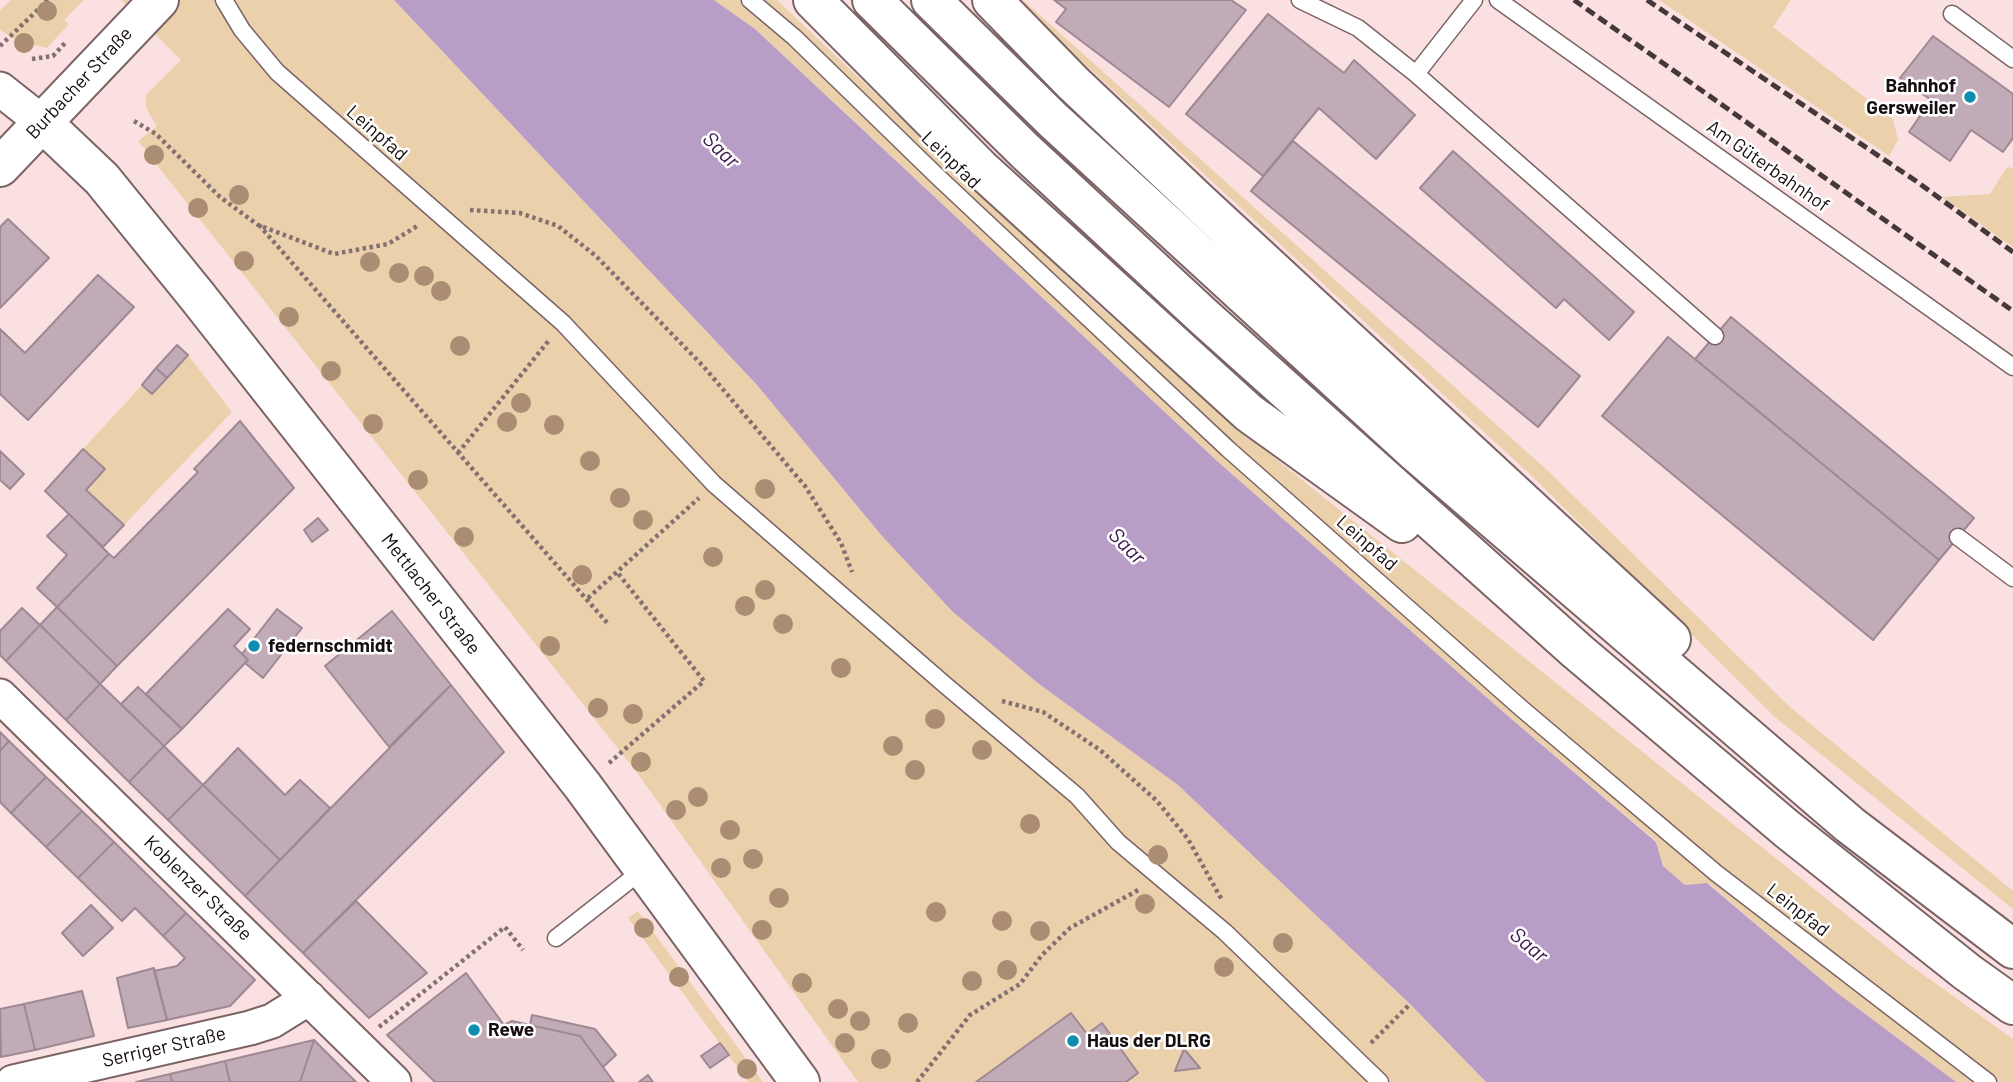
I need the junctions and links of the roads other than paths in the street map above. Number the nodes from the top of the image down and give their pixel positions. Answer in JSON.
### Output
{"nodes":[{"id":1,"x":159,"y":0,"type":"edge"},
{"id":2,"x":224,"y":0,"type":"edge"},
{"id":3,"x":750,"y":0,"type":"edge"},
{"id":4,"x":813,"y":0,"type":"edge"},
{"id":5,"x":872,"y":0,"type":"edge"},
{"id":6,"x":931,"y":0,"type":"edge"},
{"id":7,"x":992,"y":0,"type":"edge"},
{"id":8,"x":1300,"y":0,"type":"edge"},
{"id":9,"x":1474,"y":0,"type":"edge"},
{"id":10,"x":1498,"y":0,"type":"edge"},
{"id":11,"x":1952,"y":14,"type":"dead end"},
{"id":12,"x":2013,"y":59,"type":"edge"},
{"id":13,"x":1416,"y":74,"type":"junction"},
{"id":14,"x":0,"y":89,"type":"edge"},
{"id":15,"x":43,"y":123,"type":"junction"},
{"id":16,"x":0,"y":167,"type":"edge"},
{"id":17,"x":1715,"y":336,"type":"dead end"},
{"id":18,"x":2013,"y":367,"type":"edge"},
{"id":19,"x":1958,"y":537,"type":"dead end"},
{"id":20,"x":2013,"y":578,"type":"edge"},
{"id":21,"x":1577,"y":651,"type":"junction"},
{"id":22,"x":0,"y":696,"type":"edge"},
{"id":23,"x":1793,"y":776,"type":"junction"},
{"id":24,"x":644,"y":869,"type":"junction"},
{"id":25,"x":556,"y":938,"type":"dead end"},
{"id":26,"x":2013,"y":949,"type":"edge"},
{"id":27,"x":309,"y":998,"type":"junction"},
{"id":28,"x":2013,"y":1004,"type":"edge"},
{"id":29,"x":18,"y":1082,"type":"edge"},
{"id":30,"x":394,"y":1082,"type":"edge"},
{"id":31,"x":800,"y":1082,"type":"edge"},
{"id":32,"x":1380,"y":1082,"type":"edge"},
{"id":33,"x":1988,"y":1082,"type":"edge"}],
"edges":[{"from":1,"to":15,"type":"main road","name":"Burbacher Straße"},
{"from":2,"to":32,"type":"lane","name":"Leinpfad"},
{"from":3,"to":33,"type":"lane","name":"Leinpfad"},
{"from":4,"to":21,"type":"main road"},
{"from":5,"to":21,"type":"main road"},
{"from":6,"to":23,"type":"main road"},
{"from":7,"to":23,"type":"main road"},
{"from":8,"to":13,"type":"lane"},
{"from":9,"to":13,"type":"lane"},
{"from":10,"to":18,"type":"lane","name":"Am Güterbahnhof"},
{"from":11,"to":12,"type":"lane"},
{"from":13,"to":17,"type":"lane"},
{"from":14,"to":15,"type":"street"},
{"from":15,"to":16,"type":"main road","name":"Burbacher Straße"},
{"from":15,"to":24,"type":"main road","name":"Mettlacher Straße"},
{"from":19,"to":20,"type":"lane"},
{"from":21,"to":28,"type":"main road"},
{"from":22,"to":27,"type":"street","name":"Koblenzer Straße"},
{"from":23,"to":26,"type":"main road"},
{"from":24,"to":25,"type":"lane"},
{"from":24,"to":31,"type":"main road","name":"Mettlacher Straße"},
{"from":27,"to":29,"type":"street","name":"Serriger Straße"},
{"from":27,"to":30,"type":"street","name":"Koblenzer Straße"}]}
